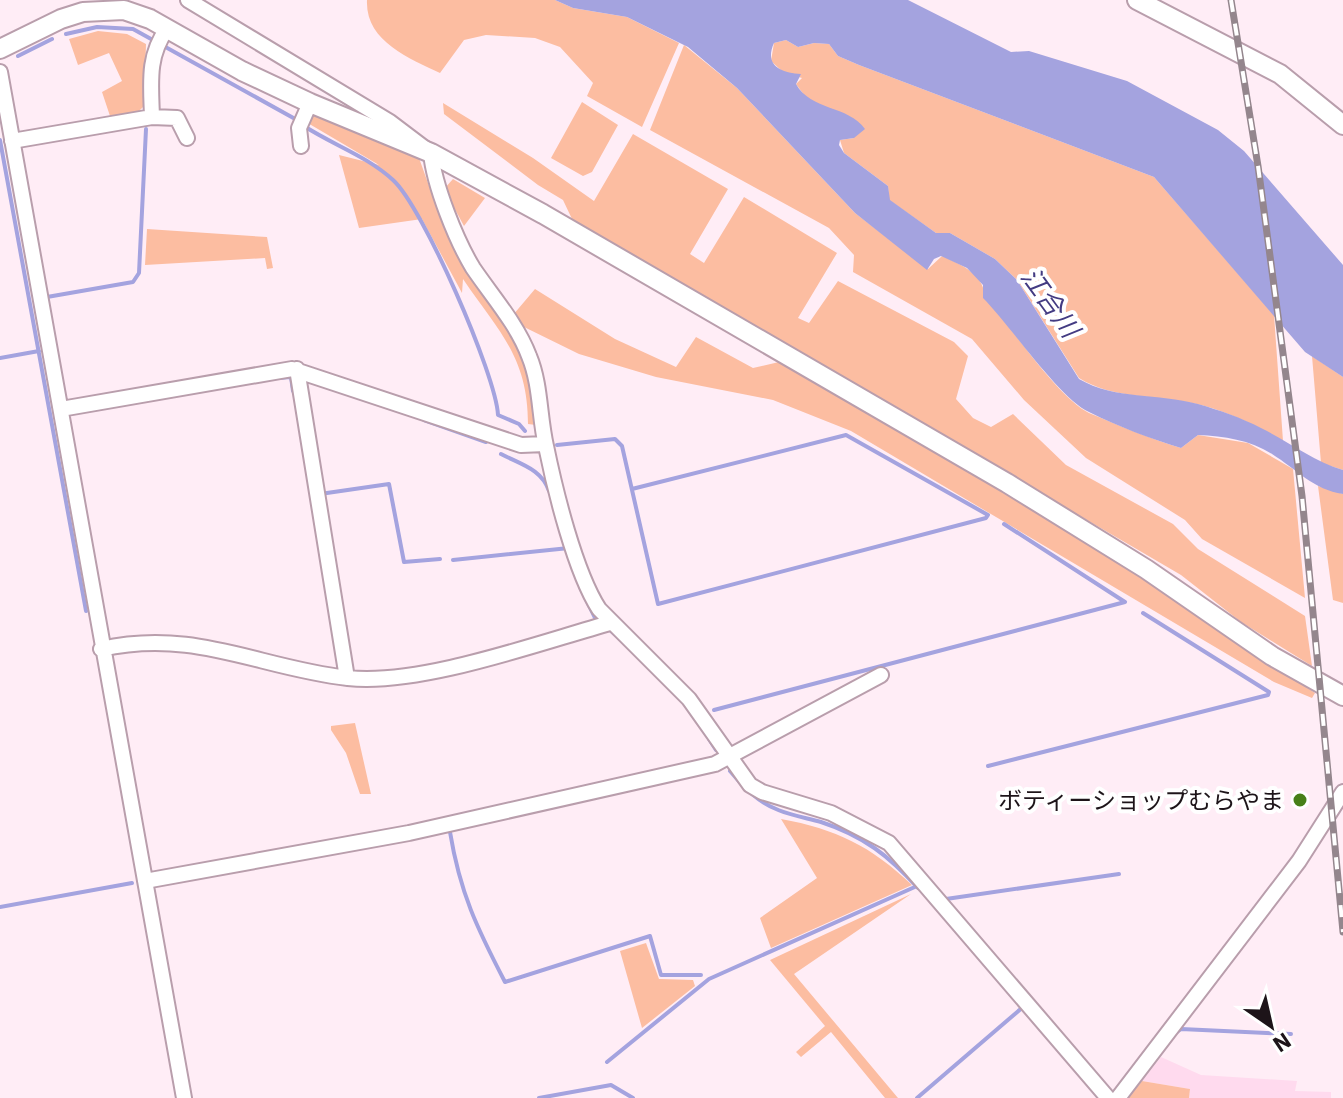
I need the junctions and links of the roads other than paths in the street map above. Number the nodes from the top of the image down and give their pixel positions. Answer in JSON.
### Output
{"nodes":[{"id":1,"x":188,"y":0,"type":"edge"},
{"id":2,"x":1137,"y":0,"type":"edge"},
{"id":3,"x":165,"y":31,"type":"junction"},
{"id":4,"x":0,"y":49,"type":"edge"},
{"id":5,"x":0,"y":72,"type":"edge"},
{"id":6,"x":304,"y":115,"type":"junction"},
{"id":7,"x":152,"y":117,"type":"junction"},
{"id":8,"x":1343,"y":125,"type":"edge"},
{"id":9,"x":187,"y":138,"type":"dead end"},
{"id":10,"x":12,"y":141,"type":"junction"},
{"id":11,"x":301,"y":146,"type":"dead end"},
{"id":12,"x":431,"y":153,"type":"junction"},
{"id":13,"x":298,"y":375,"type":"junction"},
{"id":14,"x":61,"y":409,"type":"junction"},
{"id":15,"x":545,"y":444,"type":"junction"},
{"id":16,"x":610,"y":623,"type":"junction"},
{"id":17,"x":101,"y":649,"type":"junction"},
{"id":18,"x":881,"y":675,"type":"dead end"},
{"id":19,"x":347,"y":678,"type":"junction"},
{"id":20,"x":1343,"y":696,"type":"edge"},
{"id":21,"x":730,"y":757,"type":"junction"},
{"id":22,"x":1343,"y":792,"type":"edge"},
{"id":23,"x":145,"y":881,"type":"junction"},
{"id":24,"x":184,"y":1098,"type":"edge"},
{"id":25,"x":1108,"y":1098,"type":"edge"},
{"id":26,"x":1118,"y":1098,"type":"edge"}],
"edges":[{"from":1,"to":12,"type":"street"},
{"from":2,"to":8,"type":"street"},
{"from":3,"to":4,"type":"street"},
{"from":3,"to":6,"type":"street"},
{"from":3,"to":7,"type":"street"},
{"from":5,"to":10,"type":"street"},
{"from":6,"to":11,"type":"street"},
{"from":6,"to":12,"type":"street"},
{"from":7,"to":9,"type":"street"},
{"from":7,"to":10,"type":"street"},
{"from":10,"to":14,"type":"street"},
{"from":12,"to":15,"type":"street"},
{"from":12,"to":20,"type":"street"},
{"from":13,"to":14,"type":"street"},
{"from":13,"to":15,"type":"street"},
{"from":13,"to":19,"type":"street"},
{"from":14,"to":17,"type":"street"},
{"from":15,"to":16,"type":"street"},
{"from":16,"to":19,"type":"street"},
{"from":16,"to":21,"type":"street"},
{"from":17,"to":19,"type":"street"},
{"from":17,"to":23,"type":"street"},
{"from":18,"to":21,"type":"street"},
{"from":21,"to":23,"type":"street"},
{"from":21,"to":25,"type":"street"},
{"from":22,"to":26,"type":"street"},
{"from":23,"to":24,"type":"street"}]}
